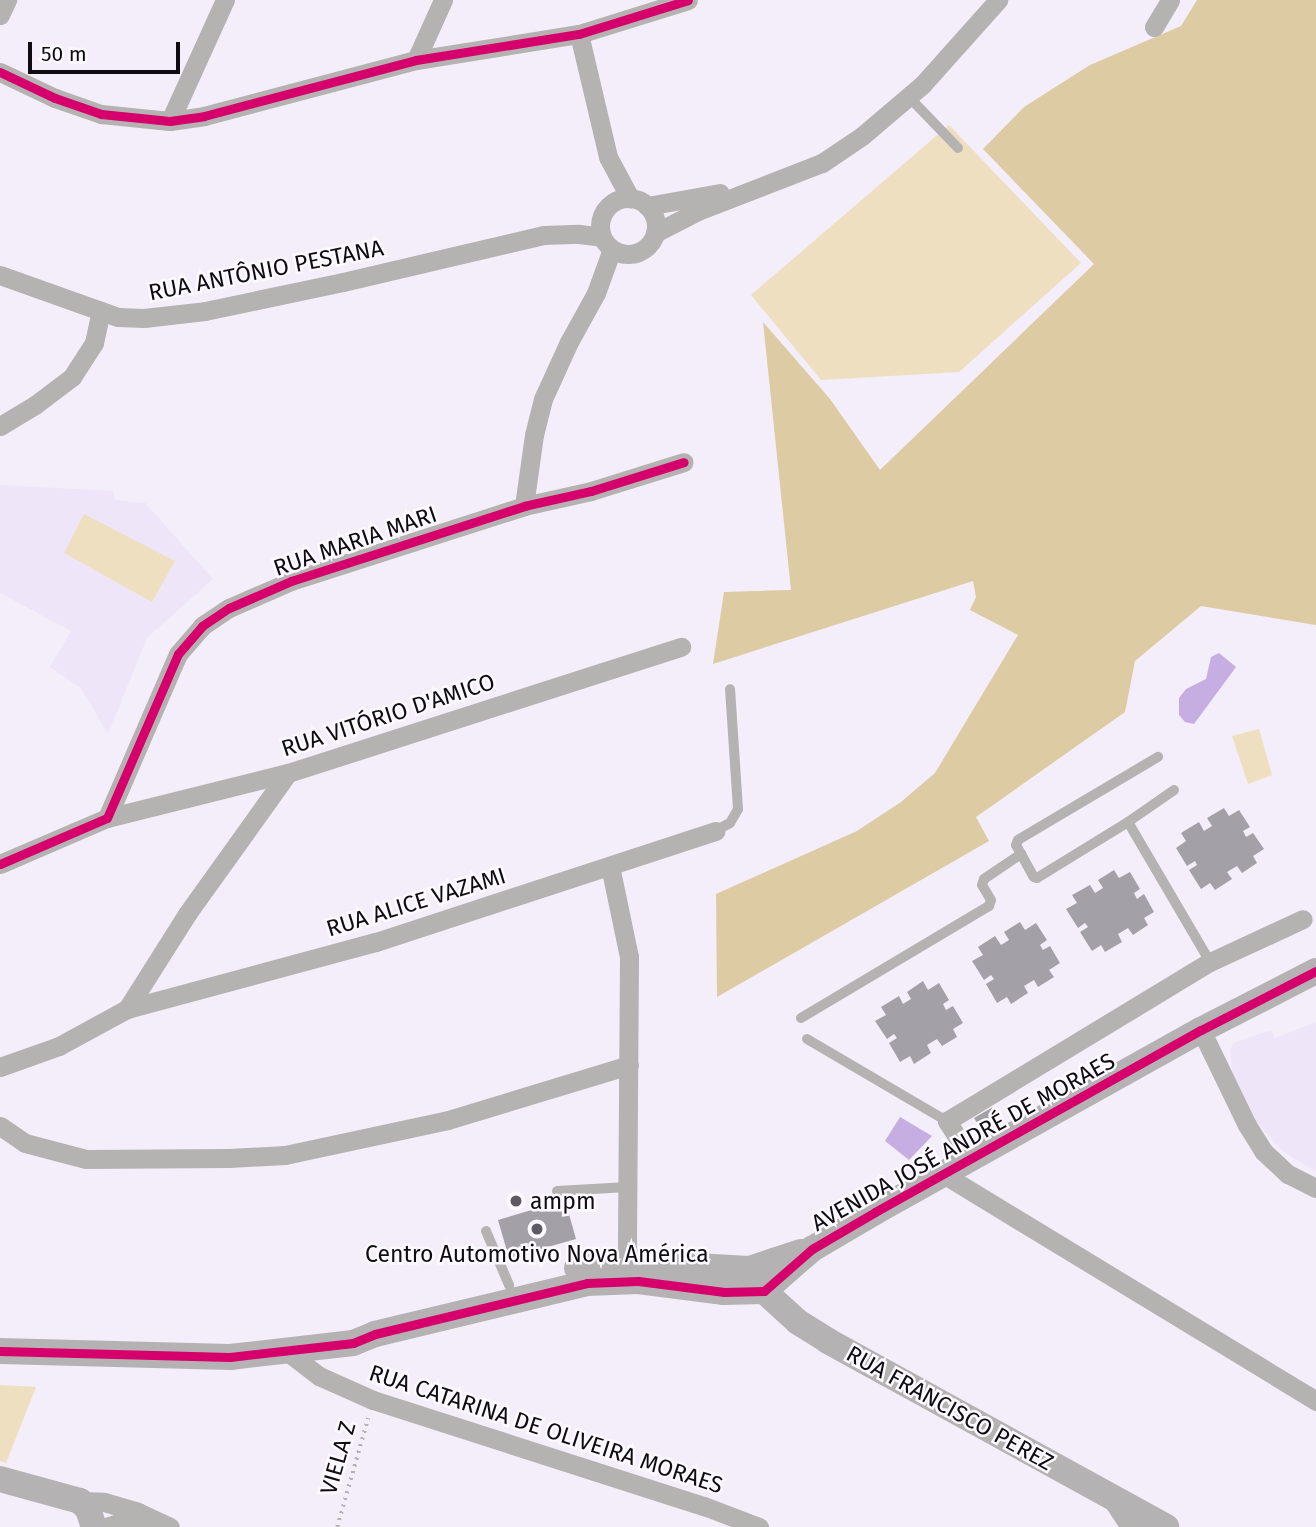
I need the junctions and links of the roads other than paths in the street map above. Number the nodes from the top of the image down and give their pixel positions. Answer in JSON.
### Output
{"nodes":[{"id":1,"x":7,"y":0,"type":"edge"},
{"id":2,"x":225,"y":0,"type":"edge"},
{"id":3,"x":443,"y":0,"type":"edge"},
{"id":4,"x":998,"y":0,"type":"edge"},
{"id":5,"x":1170,"y":0,"type":"edge"},
{"id":6,"x":677,"y":2,"type":"edge"},
{"id":7,"x":0,"y":15,"type":"edge"},
{"id":8,"x":1154,"y":27,"type":"dead end"},
{"id":9,"x":579,"y":34,"type":"junction"},
{"id":10,"x":416,"y":60,"type":"junction"},
{"id":11,"x":0,"y":72,"type":"edge"},
{"id":12,"x":908,"y":96,"type":"junction"},
{"id":13,"x":170,"y":121,"type":"junction"},
{"id":14,"x":958,"y":148,"type":"dead end"},
{"id":15,"x":608,"y":157,"type":"junction"},
{"id":16,"x":765,"y":184,"type":"junction"},
{"id":17,"x":638,"y":202,"type":"junction"},
{"id":18,"x":605,"y":211,"type":"junction"},
{"id":19,"x":655,"y":233,"type":"junction"},
{"id":20,"x":544,"y":235,"type":"junction"},
{"id":21,"x":614,"y":247,"type":"junction"},
{"id":22,"x":0,"y":275,"type":"edge"},
{"id":23,"x":102,"y":311,"type":"junction"},
{"id":24,"x":0,"y":426,"type":"edge"},
{"id":25,"x":684,"y":462,"type":"dead end"},
{"id":26,"x":524,"y":506,"type":"junction"},
{"id":27,"x":681,"y":647,"type":"dead end"},
{"id":28,"x":730,"y":689,"type":"dead end"},
{"id":29,"x":1158,"y":757,"type":"dead end"},
{"id":30,"x":288,"y":773,"type":"junction"},
{"id":31,"x":1174,"y":790,"type":"dead end"},
{"id":32,"x":107,"y":818,"type":"junction"},
{"id":33,"x":1128,"y":822,"type":"junction"},
{"id":34,"x":715,"y":831,"type":"joint"},
{"id":35,"x":1021,"y":854,"type":"junction"},
{"id":36,"x":0,"y":864,"type":"edge"},
{"id":37,"x":610,"y":866,"type":"junction"},
{"id":38,"x":1303,"y":919,"type":"dead end"},
{"id":39,"x":1210,"y":962,"type":"junction"},
{"id":40,"x":1316,"y":971,"type":"edge"},
{"id":41,"x":127,"y":1009,"type":"junction"},
{"id":42,"x":801,"y":1018,"type":"dead end"},
{"id":43,"x":1201,"y":1030,"type":"junction"},
{"id":44,"x":807,"y":1039,"type":"dead end"},
{"id":45,"x":629,"y":1065,"type":"junction"},
{"id":46,"x":0,"y":1067,"type":"edge"},
{"id":47,"x":947,"y":1121,"type":"junction"},
{"id":48,"x":0,"y":1126,"type":"edge"},
{"id":49,"x":970,"y":1157,"type":"junction"},
{"id":50,"x":943,"y":1174,"type":"junction"},
{"id":51,"x":628,"y":1187,"type":"junction"},
{"id":52,"x":1316,"y":1188,"type":"edge"},
{"id":53,"x":556,"y":1191,"type":"dead end"},
{"id":54,"x":486,"y":1231,"type":"dead end"},
{"id":55,"x":627,"y":1272,"type":"junction"},
{"id":56,"x":757,"y":1280,"type":"junction"},
{"id":57,"x":509,"y":1285,"type":"junction"},
{"id":58,"x":315,"y":1345,"type":"junction"},
{"id":59,"x":7,"y":1348,"type":"edge"},
{"id":60,"x":285,"y":1350,"type":"junction"},
{"id":61,"x":1316,"y":1401,"type":"edge"},
{"id":62,"x":0,"y":1479,"type":"edge"},
{"id":63,"x":1108,"y":1495,"type":"junction"},
{"id":64,"x":79,"y":1514,"type":"edge"},
{"id":65,"x":163,"y":1523,"type":"edge"},
{"id":66,"x":94,"y":1527,"type":"edge"},
{"id":67,"x":106,"y":1527,"type":"edge"},
{"id":68,"x":759,"y":1527,"type":"edge"},
{"id":69,"x":1130,"y":1527,"type":"edge"},
{"id":70,"x":1166,"y":1527,"type":"edge"}],
"edges":[{"from":1,"to":7,"type":"street"},
{"from":2,"to":13,"type":"street"},
{"from":3,"to":10,"type":"street"},
{"from":4,"to":12,"type":"street"},
{"from":5,"to":8,"type":"street"},
{"from":6,"to":9,"type":"street"},
{"from":9,"to":10,"type":"street"},
{"from":9,"to":15,"type":"street"},
{"from":10,"to":13,"type":"street"},
{"from":11,"to":13,"type":"street"},
{"from":12,"to":14,"type":"lane"},
{"from":12,"to":16,"type":"street"},
{"from":15,"to":17,"type":"street"},
{"from":15,"to":18,"type":"street"},
{"from":16,"to":17,"type":"street"},
{"from":16,"to":19,"type":"street"},
{"from":17,"to":18,"type":"street"},
{"from":17,"to":19,"type":"street"},
{"from":18,"to":20,"type":"street","name":"RUA ANTÔNIO PESTANA"},
{"from":18,"to":21,"type":"street"},
{"from":19,"to":21,"type":"street"},
{"from":20,"to":21,"type":"street","name":"RUA ANTÔNIO PESTANA"},
{"from":20,"to":23,"type":"street","name":"RUA ANTÔNIO PESTANA"},
{"from":21,"to":26,"type":"street"},
{"from":22,"to":23,"type":"street","name":"RUA ANTÔNIO PESTANA"},
{"from":23,"to":24,"type":"street"},
{"from":25,"to":26,"type":"street","name":"RUA MARIA MARI"},
{"from":26,"to":32,"type":"street","name":"RUA MARIA MARI"},
{"from":27,"to":30,"type":"street","name":"RUA VITÓRIO D'AMICO"},
{"from":28,"to":34,"type":"lane"},
{"from":29,"to":35,"type":"lane"},
{"from":30,"to":32,"type":"street","name":"RUA VITÓRIO D'AMICO"},
{"from":30,"to":41,"type":"street"},
{"from":31,"to":33,"type":"lane"},
{"from":32,"to":36,"type":"street"},
{"from":33,"to":35,"type":"lane"},
{"from":33,"to":39,"type":"lane"},
{"from":34,"to":37,"type":"street","name":"RUA ALICE VAZAMI"},
{"from":35,"to":42,"type":"lane"},
{"from":37,"to":41,"type":"street","name":"RUA ALICE VAZAMI"},
{"from":37,"to":45,"type":"street"},
{"from":38,"to":39,"type":"street"},
{"from":39,"to":47,"type":"street"},
{"from":40,"to":43,"type":"street","name":"AVENIDA JOSÉ ANDRÉ DE MORAES"},
{"from":41,"to":46,"type":"street","name":"RUA ALICE VAZAMI"},
{"from":43,"to":49,"type":"street","name":"AVENIDA JOSÉ ANDRÉ DE MORAES"},
{"from":43,"to":52,"type":"street"},
{"from":44,"to":47,"type":"lane"},
{"from":45,"to":48,"type":"street"},
{"from":45,"to":51,"type":"street"},
{"from":47,"to":49,"type":"street"},
{"from":49,"to":50,"type":"street","name":"AVENIDA JOSÉ ANDRÉ DE MORAES"},
{"from":50,"to":56,"type":"street","name":"AVENIDA JOSÉ ANDRÉ DE MORAES"},
{"from":50,"to":61,"type":"street"},
{"from":51,"to":53,"type":"lane"},
{"from":51,"to":55,"type":"street"},
{"from":54,"to":57,"type":"lane"},
{"from":55,"to":56,"type":"street"},
{"from":55,"to":57,"type":"street"},
{"from":55,"to":58,"type":"street"},
{"from":56,"to":63,"type":"street","name":"RUA FRANCISCO PEREZ"},
{"from":57,"to":58,"type":"street"},
{"from":58,"to":60,"type":"street"},
{"from":59,"to":60,"type":"street"},
{"from":60,"to":68,"type":"street","name":"RUA CATARINA DE OLIVEIRA MORAES"},
{"from":62,"to":64,"type":"street"},
{"from":63,"to":69,"type":"street"},
{"from":63,"to":70,"type":"street","name":"RUA FRANCISCO PEREZ"},
{"from":64,"to":65,"type":"street"},
{"from":64,"to":66,"type":"street"},
{"from":65,"to":67,"type":"street"}]}
